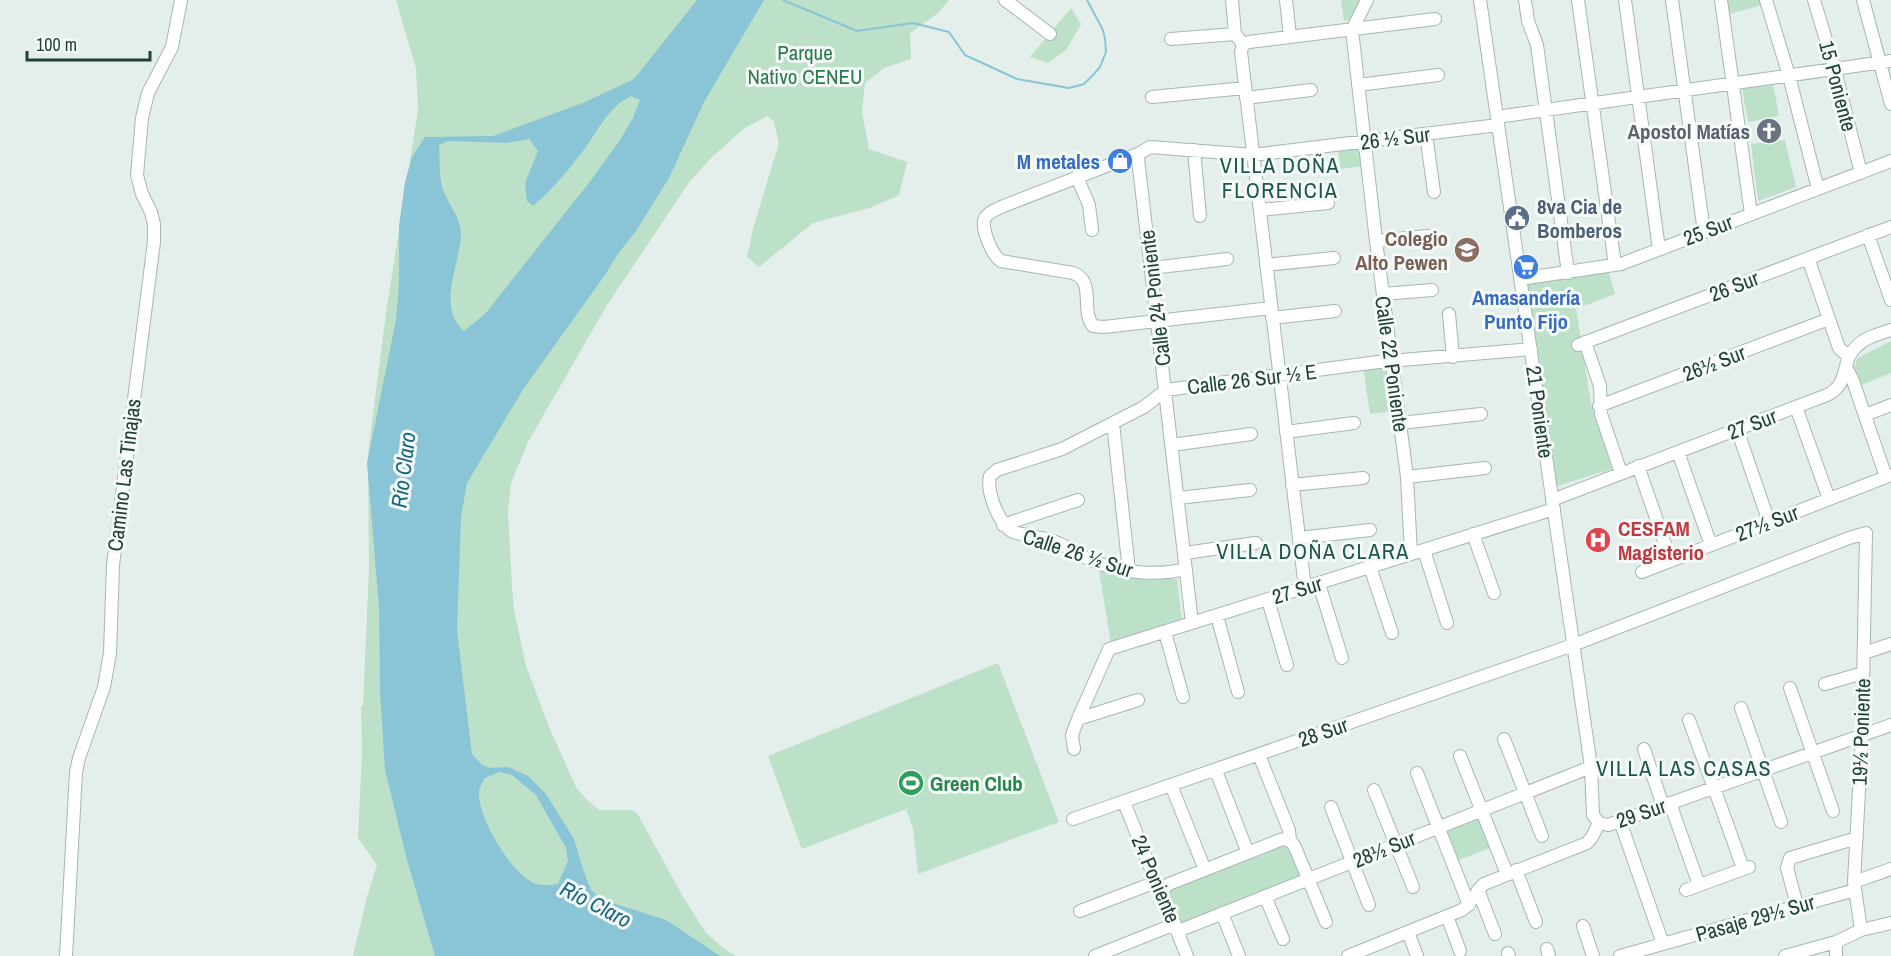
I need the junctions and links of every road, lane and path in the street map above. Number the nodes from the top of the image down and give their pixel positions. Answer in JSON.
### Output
{"nodes":[{"id":1,"x":181,"y":0,"type":"edge"},
{"id":2,"x":1005,"y":0,"type":"edge"},
{"id":3,"x":1232,"y":0,"type":"edge"},
{"id":4,"x":1286,"y":0,"type":"edge"},
{"id":5,"x":1366,"y":0,"type":"edge"},
{"id":6,"x":1480,"y":0,"type":"edge"},
{"id":7,"x":1525,"y":0,"type":"edge"},
{"id":8,"x":1578,"y":0,"type":"edge"},
{"id":9,"x":1625,"y":0,"type":"edge"},
{"id":10,"x":1672,"y":0,"type":"edge"},
{"id":11,"x":1721,"y":0,"type":"edge"},
{"id":12,"x":1766,"y":0,"type":"edge"},
{"id":13,"x":1814,"y":0,"type":"edge"},
{"id":14,"x":1863,"y":0,"type":"edge"},
{"id":15,"x":1435,"y":19,"type":"dead end"},
{"id":16,"x":1352,"y":30,"type":"junction"},
{"id":17,"x":1050,"y":34,"type":"dead end"},
{"id":18,"x":1290,"y":36,"type":"junction"},
{"id":19,"x":1170,"y":39,"type":"dead end"},
{"id":20,"x":1239,"y":39,"type":"junction"},
{"id":21,"x":1886,"y":62,"type":"edge"},
{"id":22,"x":1835,"y":70,"type":"junction"},
{"id":23,"x":1438,"y":75,"type":"dead end"},
{"id":24,"x":1789,"y":76,"type":"junction"},
{"id":25,"x":1733,"y":84,"type":"junction"},
{"id":26,"x":1358,"y":85,"type":"junction"},
{"id":27,"x":1311,"y":90,"type":"dead end"},
{"id":28,"x":1685,"y":91,"type":"junction"},
{"id":29,"x":1246,"y":93,"type":"junction"},
{"id":30,"x":1152,"y":97,"type":"dead end"},
{"id":31,"x":1638,"y":97,"type":"junction"},
{"id":32,"x":1592,"y":104,"type":"junction"},
{"id":33,"x":1891,"y":104,"type":"edge"},
{"id":34,"x":1546,"y":110,"type":"junction"},
{"id":35,"x":1498,"y":121,"type":"junction"},
{"id":36,"x":1426,"y":134,"type":"junction"},
{"id":37,"x":1364,"y":141,"type":"junction"},
{"id":38,"x":1194,"y":150,"type":"junction"},
{"id":39,"x":1140,"y":153,"type":"junction"},
{"id":40,"x":1253,"y":155,"type":"junction"},
{"id":41,"x":1891,"y":161,"type":"edge"},
{"id":42,"x":1861,"y":173,"type":"junction"},
{"id":43,"x":1077,"y":177,"type":"junction"},
{"id":44,"x":1818,"y":189,"type":"junction"},
{"id":45,"x":1434,"y":192,"type":"dead end"},
{"id":46,"x":1328,"y":203,"type":"dead end"},
{"id":47,"x":1260,"y":210,"type":"junction"},
{"id":48,"x":1751,"y":214,"type":"junction"},
{"id":49,"x":1200,"y":216,"type":"dead end"},
{"id":50,"x":1891,"y":227,"type":"edge"},
{"id":51,"x":1092,"y":230,"type":"dead end"},
{"id":52,"x":1704,"y":232,"type":"junction"},
{"id":53,"x":1868,"y":235,"type":"junction"},
{"id":54,"x":1428,"y":236,"type":"dead end"},
{"id":55,"x":1376,"y":241,"type":"junction"},
{"id":56,"x":1659,"y":249,"type":"junction"},
{"id":57,"x":1334,"y":258,"type":"dead end"},
{"id":58,"x":1808,"y":258,"type":"junction"},
{"id":59,"x":1227,"y":259,"type":"dead end"},
{"id":60,"x":1266,"y":265,"type":"junction"},
{"id":61,"x":1615,"y":265,"type":"junction"},
{"id":62,"x":1152,"y":268,"type":"junction"},
{"id":63,"x":1568,"y":273,"type":"junction"},
{"id":64,"x":1520,"y":279,"type":"junction"},
{"id":65,"x":1432,"y":290,"type":"dead end"},
{"id":66,"x":1383,"y":294,"type":"junction"},
{"id":67,"x":1891,"y":300,"type":"edge"},
{"id":68,"x":1335,"y":311,"type":"dead end"},
{"id":69,"x":1272,"y":313,"type":"junction"},
{"id":70,"x":1449,"y":314,"type":"dead end"},
{"id":71,"x":1829,"y":319,"type":"junction"},
{"id":72,"x":1157,"y":320,"type":"junction"},
{"id":73,"x":1891,"y":330,"type":"edge"},
{"id":74,"x":1531,"y":349,"type":"junction"},
{"id":75,"x":1453,"y":357,"type":"junction"},
{"id":76,"x":1392,"y":361,"type":"junction"},
{"id":77,"x":1848,"y":363,"type":"junction"},
{"id":78,"x":1279,"y":376,"type":"junction"},
{"id":79,"x":1166,"y":390,"type":"junction"},
{"id":80,"x":1891,"y":405,"type":"edge"},
{"id":81,"x":1599,"y":406,"type":"junction"},
{"id":82,"x":1796,"y":407,"type":"junction"},
{"id":83,"x":1481,"y":414,"type":"dead end"},
{"id":84,"x":1865,"y":415,"type":"junction"},
{"id":85,"x":1113,"y":423,"type":"junction"},
{"id":86,"x":1354,"y":423,"type":"dead end"},
{"id":87,"x":1401,"y":423,"type":"junction"},
{"id":88,"x":1737,"y":429,"type":"junction"},
{"id":89,"x":1286,"y":432,"type":"junction"},
{"id":90,"x":1251,"y":434,"type":"dead end"},
{"id":91,"x":1172,"y":445,"type":"junction"},
{"id":92,"x":1678,"y":452,"type":"junction"},
{"id":93,"x":1638,"y":466,"type":"junction"},
{"id":94,"x":1485,"y":468,"type":"dead end"},
{"id":95,"x":1622,"y":473,"type":"junction"},
{"id":96,"x":1888,"y":476,"type":"edge"},
{"id":97,"x":1407,"y":477,"type":"junction"},
{"id":98,"x":1363,"y":478,"type":"dead end"},
{"id":99,"x":1292,"y":485,"type":"junction"},
{"id":100,"x":1250,"y":490,"type":"dead end"},
{"id":101,"x":1178,"y":498,"type":"junction"},
{"id":102,"x":1829,"y":499,"type":"junction"},
{"id":103,"x":1078,"y":500,"type":"dead end"},
{"id":104,"x":1553,"y":505,"type":"junction"},
{"id":105,"x":1769,"y":522,"type":"junction"},
{"id":106,"x":1005,"y":527,"type":"junction"},
{"id":107,"x":1370,"y":530,"type":"dead end"},
{"id":108,"x":1866,"y":533,"type":"joint"},
{"id":109,"x":1473,"y":534,"type":"junction"},
{"id":110,"x":1299,"y":538,"type":"junction"},
{"id":111,"x":1256,"y":543,"type":"dead end"},
{"id":112,"x":1711,"y":545,"type":"junction"},
{"id":113,"x":1424,"y":550,"type":"junction"},
{"id":114,"x":1185,"y":553,"type":"junction"},
{"id":115,"x":1411,"y":554,"type":"junction"},
{"id":116,"x":1671,"y":561,"type":"junction"},
{"id":117,"x":1370,"y":567,"type":"junction"},
{"id":118,"x":1186,"y":569,"type":"junction"},
{"id":119,"x":1129,"y":571,"type":"junction"},
{"id":120,"x":1642,"y":572,"type":"dead end"},
{"id":121,"x":1319,"y":584,"type":"junction"},
{"id":122,"x":1305,"y":588,"type":"junction"},
{"id":123,"x":1494,"y":593,"type":"dead end"},
{"id":124,"x":1268,"y":600,"type":"junction"},
{"id":125,"x":1217,"y":616,"type":"junction"},
{"id":126,"x":1192,"y":623,"type":"junction"},
{"id":127,"x":1447,"y":623,"type":"dead end"},
{"id":128,"x":1166,"y":632,"type":"junction"},
{"id":129,"x":1392,"y":633,"type":"dead end"},
{"id":130,"x":1891,"y":644,"type":"edge"},
{"id":131,"x":1573,"y":645,"type":"junction"},
{"id":132,"x":1864,"y":653,"type":"junction"},
{"id":133,"x":1342,"y":658,"type":"dead end"},
{"id":134,"x":1287,"y":665,"type":"dead end"},
{"id":135,"x":1863,"y":673,"type":"junction"},
{"id":136,"x":1825,"y":684,"type":"dead end"},
{"id":137,"x":1790,"y":688,"type":"dead end"},
{"id":138,"x":1238,"y":692,"type":"dead end"},
{"id":139,"x":1183,"y":697,"type":"dead end"},
{"id":140,"x":1138,"y":700,"type":"dead end"},
{"id":141,"x":1741,"y":708,"type":"dead end"},
{"id":142,"x":1078,"y":719,"type":"junction"},
{"id":143,"x":1689,"y":720,"type":"dead end"},
{"id":144,"x":1891,"y":725,"type":"edge"},
{"id":145,"x":1862,"y":736,"type":"junction"},
{"id":146,"x":1504,"y":739,"type":"dead end"},
{"id":147,"x":1074,"y":748,"type":"dead end"},
{"id":148,"x":1644,"y":748,"type":"dead end"},
{"id":149,"x":1813,"y":753,"type":"junction"},
{"id":150,"x":1259,"y":755,"type":"junction"},
{"id":151,"x":1461,"y":756,"type":"dead end"},
{"id":152,"x":1591,"y":767,"type":"junction"},
{"id":153,"x":1216,"y":771,"type":"junction"},
{"id":154,"x":1763,"y":771,"type":"junction"},
{"id":155,"x":1416,"y":773,"type":"dead end"},
{"id":156,"x":1170,"y":785,"type":"junction"},
{"id":157,"x":1714,"y":788,"type":"junction"},
{"id":158,"x":1374,"y":790,"type":"dead end"},
{"id":159,"x":1525,"y":793,"type":"junction"},
{"id":160,"x":1124,"y":802,"type":"junction"},
{"id":161,"x":1667,"y":805,"type":"junction"},
{"id":162,"x":1331,"y":807,"type":"dead end"},
{"id":163,"x":1482,"y":810,"type":"junction"},
{"id":164,"x":1833,"y":811,"type":"dead end"},
{"id":165,"x":1073,"y":819,"type":"dead end"},
{"id":166,"x":1620,"y":821,"type":"junction"},
{"id":167,"x":1781,"y":822,"type":"dead end"},
{"id":168,"x":1599,"y":823,"type":"junction"},
{"id":169,"x":1438,"y":828,"type":"junction"},
{"id":170,"x":1542,"y":836,"type":"dead end"},
{"id":171,"x":1857,"y":837,"type":"junction"},
{"id":172,"x":1290,"y":841,"type":"junction"},
{"id":173,"x":1396,"y":845,"type":"junction"},
{"id":174,"x":1248,"y":853,"type":"junction"},
{"id":175,"x":1352,"y":862,"type":"junction"},
{"id":176,"x":1891,"y":869,"type":"edge"},
{"id":177,"x":1205,"y":870,"type":"junction"},
{"id":178,"x":1512,"y":872,"type":"junction"},
{"id":179,"x":1308,"y":879,"type":"junction"},
{"id":180,"x":1159,"y":885,"type":"junction"},
{"id":181,"x":1699,"y":885,"type":"junction"},
{"id":182,"x":1855,"y":886,"type":"junction"},
{"id":183,"x":1413,"y":887,"type":"dead end"},
{"id":184,"x":1478,"y":890,"type":"junction"},
{"id":185,"x":1686,"y":890,"type":"dead end"},
{"id":186,"x":1265,"y":896,"type":"junction"},
{"id":187,"x":1369,"y":905,"type":"dead end"},
{"id":188,"x":1469,"y":905,"type":"junction"},
{"id":189,"x":1797,"y":905,"type":"junction"},
{"id":190,"x":1080,"y":912,"type":"dead end"},
{"id":191,"x":1222,"y":913,"type":"junction"},
{"id":192,"x":1447,"y":916,"type":"junction"},
{"id":193,"x":1326,"y":922,"type":"dead end"},
{"id":194,"x":1536,"y":922,"type":"dead end"},
{"id":195,"x":1891,"y":923,"type":"edge"},
{"id":196,"x":1582,"y":926,"type":"dead end"},
{"id":197,"x":1176,"y":927,"type":"junction"},
{"id":198,"x":1862,"y":930,"type":"junction"},
{"id":199,"x":1408,"y":932,"type":"junction"},
{"id":200,"x":1495,"y":934,"type":"dead end"},
{"id":201,"x":1283,"y":939,"type":"dead end"},
{"id":202,"x":1836,"y":942,"type":"junction"},
{"id":203,"x":1663,"y":944,"type":"junction"},
{"id":204,"x":1460,"y":951,"type":"dead end"},
{"id":205,"x":1371,"y":952,"type":"edge"},
{"id":206,"x":66,"y":956,"type":"edge"},
{"id":207,"x":1095,"y":956,"type":"edge"},
{"id":208,"x":1186,"y":956,"type":"edge"},
{"id":209,"x":1239,"y":956,"type":"edge"},
{"id":210,"x":1347,"y":956,"type":"edge"},
{"id":211,"x":1417,"y":956,"type":"edge"},
{"id":212,"x":1593,"y":956,"type":"edge"},
{"id":213,"x":1620,"y":956,"type":"edge"},
{"id":214,"x":1785,"y":956,"type":"edge"},
{"id":215,"x":1836,"y":956,"type":"edge"}],
"edges":[{"from":1,"to":206,"type":"street","name":"Camino Las Tinajas"},
{"from":2,"to":17,"type":"street"},
{"from":3,"to":20,"type":"street"},
{"from":4,"to":18,"type":"street"},
{"from":5,"to":16,"type":"street"},
{"from":6,"to":35,"type":"street","name":"21 Poniente"},
{"from":7,"to":34,"type":"street"},
{"from":8,"to":32,"type":"street"},
{"from":9,"to":31,"type":"street"},
{"from":10,"to":28,"type":"street"},
{"from":11,"to":25,"type":"street"},
{"from":12,"to":24,"type":"street"},
{"from":13,"to":22,"type":"street","name":"15 Poniente"},
{"from":14,"to":21,"type":"street"},
{"from":15,"to":16,"type":"street"},
{"from":16,"to":18,"type":"street"},
{"from":16,"to":26,"type":"street","name":"Calle 22 Poniente"},
{"from":18,"to":20,"type":"street"},
{"from":19,"to":20,"type":"street"},
{"from":20,"to":29,"type":"street"},
{"from":21,"to":22,"type":"street","name":"26 ½ Sur"},
{"from":21,"to":33,"type":"street"},
{"from":22,"to":24,"type":"street","name":"26 ½ Sur"},
{"from":22,"to":42,"type":"street","name":"15 Poniente"},
{"from":23,"to":26,"type":"street"},
{"from":24,"to":25,"type":"street","name":"26 ½ Sur"},
{"from":24,"to":44,"type":"street"},
{"from":25,"to":28,"type":"street","name":"26 ½ Sur"},
{"from":25,"to":48,"type":"street"},
{"from":26,"to":37,"type":"street","name":"Calle 22 Poniente"},
{"from":27,"to":29,"type":"street"},
{"from":28,"to":31,"type":"street","name":"26 ½ Sur"},
{"from":28,"to":52,"type":"street"},
{"from":29,"to":30,"type":"street"},
{"from":29,"to":40,"type":"street"},
{"from":31,"to":32,"type":"street","name":"26 ½ Sur"},
{"from":31,"to":56,"type":"street"},
{"from":32,"to":34,"type":"street","name":"26 ½ Sur"},
{"from":32,"to":61,"type":"street"},
{"from":34,"to":35,"type":"street","name":"26 ½ Sur"},
{"from":34,"to":63,"type":"street"},
{"from":35,"to":36,"type":"street","name":"26 ½ Sur"},
{"from":35,"to":64,"type":"street","name":"21 Poniente"},
{"from":36,"to":37,"type":"street","name":"26 ½ Sur"},
{"from":36,"to":45,"type":"street"},
{"from":37,"to":40,"type":"street","name":"26 ½ Sur"},
{"from":37,"to":55,"type":"street","name":"Calle 22 Poniente"},
{"from":38,"to":39,"type":"street","name":"26 ½ Sur"},
{"from":38,"to":40,"type":"street","name":"26 ½ Sur"},
{"from":38,"to":49,"type":"street"},
{"from":39,"to":43,"type":"street","name":"26 ½ Sur"},
{"from":39,"to":62,"type":"street","name":"Calle 24 Poniente"},
{"from":40,"to":47,"type":"street"},
{"from":41,"to":42,"type":"street","name":"25 Sur"},
{"from":42,"to":44,"type":"street","name":"25 Sur"},
{"from":43,"to":51,"type":"street"},
{"from":43,"to":72,"type":"street","name":"26 ½ Sur"},
{"from":44,"to":48,"type":"street","name":"25 Sur"},
{"from":46,"to":47,"type":"street"},
{"from":47,"to":60,"type":"street"},
{"from":48,"to":52,"type":"street","name":"25 Sur"},
{"from":50,"to":53,"type":"street","name":"26 Sur"},
{"from":52,"to":56,"type":"street","name":"25 Sur"},
{"from":53,"to":58,"type":"street","name":"26 Sur"},
{"from":53,"to":67,"type":"street"},
{"from":54,"to":55,"type":"street"},
{"from":55,"to":66,"type":"street","name":"Calle 22 Poniente"},
{"from":56,"to":61,"type":"street","name":"25 Sur"},
{"from":57,"to":60,"type":"street"},
{"from":58,"to":71,"type":"street"},
{"from":58,"to":81,"type":"street","name":"26 Sur"},
{"from":59,"to":62,"type":"street"},
{"from":60,"to":69,"type":"street"},
{"from":61,"to":63,"type":"street","name":"25 Sur"},
{"from":62,"to":72,"type":"street","name":"Calle 24 Poniente"},
{"from":63,"to":64,"type":"street","name":"25 Sur"},
{"from":64,"to":74,"type":"street","name":"21 Poniente"},
{"from":65,"to":66,"type":"street"},
{"from":66,"to":76,"type":"street","name":"Calle 22 Poniente"},
{"from":68,"to":69,"type":"street"},
{"from":69,"to":72,"type":"street"},
{"from":69,"to":78,"type":"street"},
{"from":70,"to":75,"type":"street"},
{"from":71,"to":77,"type":"street"},
{"from":71,"to":81,"type":"street","name":"26½ Sur"},
{"from":72,"to":79,"type":"street","name":"Calle 24 Poniente"},
{"from":73,"to":77,"type":"street","name":"27 Sur"},
{"from":74,"to":75,"type":"street","name":"Calle 26 Sur ½ E"},
{"from":74,"to":104,"type":"street","name":"21 Poniente"},
{"from":75,"to":76,"type":"street","name":"Calle 26 Sur ½ E"},
{"from":76,"to":78,"type":"street","name":"Calle 26 Sur ½ E"},
{"from":76,"to":87,"type":"street","name":"Calle 22 Poniente"},
{"from":77,"to":82,"type":"street","name":"27 Sur"},
{"from":77,"to":84,"type":"street"},
{"from":78,"to":79,"type":"street","name":"Calle 26 Sur ½ E"},
{"from":78,"to":89,"type":"street"},
{"from":79,"to":85,"type":"street","name":"Calle 26 Sur ½ E"},
{"from":79,"to":91,"type":"street","name":"Calle 24 Poniente"},
{"from":80,"to":84,"type":"street"},
{"from":81,"to":95,"type":"street"},
{"from":82,"to":88,"type":"street","name":"27 Sur"},
{"from":82,"to":102,"type":"street"},
{"from":83,"to":87,"type":"street"},
{"from":84,"to":96,"type":"street"},
{"from":85,"to":106,"type":"street","name":"Calle 26 Sur ½ E"},
{"from":85,"to":119,"type":"street"},
{"from":86,"to":89,"type":"street"},
{"from":87,"to":97,"type":"street","name":"Calle 22 Poniente"},
{"from":88,"to":92,"type":"street","name":"27 Sur"},
{"from":88,"to":105,"type":"street"},
{"from":89,"to":99,"type":"street"},
{"from":90,"to":91,"type":"street"},
{"from":91,"to":101,"type":"street","name":"Calle 24 Poniente"},
{"from":92,"to":93,"type":"street","name":"27 Sur"},
{"from":92,"to":112,"type":"street"},
{"from":93,"to":95,"type":"street","name":"27 Sur"},
{"from":93,"to":116,"type":"street"},
{"from":94,"to":97,"type":"street"},
{"from":95,"to":104,"type":"street","name":"27 Sur"},
{"from":96,"to":102,"type":"street","name":"27½ Sur"},
{"from":97,"to":115,"type":"street","name":"Calle 22 Poniente"},
{"from":98,"to":99,"type":"street"},
{"from":99,"to":110,"type":"street"},
{"from":100,"to":101,"type":"street"},
{"from":101,"to":114,"type":"street","name":"Calle 24 Poniente"},
{"from":102,"to":105,"type":"street","name":"27½ Sur"},
{"from":103,"to":106,"type":"street"},
{"from":104,"to":109,"type":"street","name":"27 Sur"},
{"from":104,"to":131,"type":"street","name":"21 Poniente"},
{"from":105,"to":112,"type":"street","name":"27½ Sur"},
{"from":106,"to":119,"type":"street","name":"Calle 26 ½ Sur"},
{"from":107,"to":110,"type":"street"},
{"from":108,"to":131,"type":"street","name":"28 Sur"},
{"from":108,"to":132,"type":"street","name":"19½ Poniente"},
{"from":109,"to":113,"type":"street","name":"27 Sur"},
{"from":109,"to":123,"type":"street"},
{"from":110,"to":122,"type":"street"},
{"from":111,"to":114,"type":"street"},
{"from":112,"to":116,"type":"street","name":"27½ Sur"},
{"from":113,"to":115,"type":"street","name":"27 Sur"},
{"from":113,"to":127,"type":"street"},
{"from":114,"to":118,"type":"street","name":"Calle 24 Poniente"},
{"from":115,"to":117,"type":"street","name":"27 Sur"},
{"from":116,"to":120,"type":"street","name":"27½ Sur"},
{"from":117,"to":121,"type":"street","name":"27 Sur"},
{"from":117,"to":129,"type":"street"},
{"from":118,"to":119,"type":"street","name":"Calle 26 ½ Sur"},
{"from":118,"to":126,"type":"street","name":"Calle 24 Poniente"},
{"from":121,"to":122,"type":"street","name":"27 Sur"},
{"from":121,"to":133,"type":"street"},
{"from":122,"to":124,"type":"street","name":"27 Sur"},
{"from":124,"to":125,"type":"street","name":"27 Sur"},
{"from":124,"to":134,"type":"street"},
{"from":125,"to":126,"type":"street","name":"27 Sur"},
{"from":125,"to":138,"type":"street"},
{"from":126,"to":128,"type":"street","name":"27 Sur"},
{"from":128,"to":139,"type":"street"},
{"from":128,"to":142,"type":"street","name":"27 Sur"},
{"from":130,"to":132,"type":"street"},
{"from":131,"to":150,"type":"street","name":"28 Sur"},
{"from":131,"to":152,"type":"street","name":"21 Poniente"},
{"from":132,"to":135,"type":"street","name":"19½ Poniente"},
{"from":135,"to":136,"type":"street"},
{"from":135,"to":145,"type":"street","name":"19½ Poniente"},
{"from":137,"to":149,"type":"street"},
{"from":140,"to":142,"type":"street"},
{"from":141,"to":154,"type":"street"},
{"from":142,"to":147,"type":"street"},
{"from":143,"to":157,"type":"street"},
{"from":144,"to":145,"type":"street","name":"29 Sur"},
{"from":145,"to":149,"type":"street","name":"29 Sur"},
{"from":145,"to":171,"type":"street","name":"19½ Poniente"},
{"from":146,"to":159,"type":"street"},
{"from":148,"to":161,"type":"street"},
{"from":149,"to":154,"type":"street","name":"29 Sur"},
{"from":149,"to":164,"type":"street"},
{"from":150,"to":153,"type":"street","name":"28 Sur"},
{"from":150,"to":172,"type":"street"},
{"from":151,"to":163,"type":"street"},
{"from":152,"to":159,"type":"street","name":"28½ Sur"},
{"from":152,"to":168,"type":"street","name":"21 Poniente"},
{"from":153,"to":156,"type":"street","name":"28 Sur"},
{"from":153,"to":174,"type":"street"},
{"from":154,"to":157,"type":"street","name":"29 Sur"},
{"from":154,"to":167,"type":"street"},
{"from":155,"to":169,"type":"street"},
{"from":156,"to":160,"type":"street","name":"28 Sur"},
{"from":156,"to":177,"type":"street"},
{"from":157,"to":161,"type":"street","name":"29 Sur"},
{"from":157,"to":181,"type":"street"},
{"from":158,"to":173,"type":"street"},
{"from":159,"to":163,"type":"street","name":"28½ Sur"},
{"from":159,"to":170,"type":"street"},
{"from":160,"to":165,"type":"street","name":"28 Sur"},
{"from":160,"to":180,"type":"street","name":"24 Poniente"},
{"from":161,"to":166,"type":"street","name":"29 Sur"},
{"from":161,"to":181,"type":"street"},
{"from":162,"to":175,"type":"street"},
{"from":163,"to":169,"type":"street","name":"28½ Sur"},
{"from":163,"to":178,"type":"street"},
{"from":166,"to":168,"type":"street","name":"29 Sur"},
{"from":166,"to":203,"type":"street"},
{"from":168,"to":178,"type":"street","name":"29 Sur"},
{"from":169,"to":173,"type":"street","name":"28½ Sur"},
{"from":169,"to":188,"type":"street"},
{"from":171,"to":182,"type":"street","name":"19½ Poniente"},
{"from":171,"to":189,"type":"street"},
{"from":172,"to":174,"type":"street"},
{"from":172,"to":179,"type":"street"},
{"from":173,"to":175,"type":"street","name":"28½ Sur"},
{"from":173,"to":183,"type":"street"},
{"from":174,"to":177,"type":"street"},
{"from":175,"to":179,"type":"street","name":"28½ Sur"},
{"from":175,"to":187,"type":"street"},
{"from":176,"to":182,"type":"street","name":"Pasaje 29½ Sur"},
{"from":177,"to":180,"type":"street"},
{"from":178,"to":184,"type":"street","name":"29 Sur"},
{"from":178,"to":194,"type":"street"},
{"from":179,"to":186,"type":"street","name":"28½ Sur"},
{"from":179,"to":193,"type":"street"},
{"from":180,"to":190,"type":"street"},
{"from":180,"to":197,"type":"street","name":"24 Poniente"},
{"from":181,"to":185,"type":"street"},
{"from":182,"to":189,"type":"street","name":"Pasaje 29½ Sur"},
{"from":182,"to":198,"type":"street","name":"19½ Poniente"},
{"from":184,"to":188,"type":"street","name":"29 Sur"},
{"from":184,"to":200,"type":"street"},
{"from":186,"to":191,"type":"street","name":"28½ Sur"},
{"from":186,"to":201,"type":"street"},
{"from":188,"to":192,"type":"street"},
{"from":189,"to":203,"type":"street","name":"Pasaje 29½ Sur"},
{"from":191,"to":197,"type":"street","name":"28½ Sur"},
{"from":191,"to":209,"type":"street"},
{"from":192,"to":199,"type":"street"},
{"from":192,"to":204,"type":"street"},
{"from":195,"to":198,"type":"street"},
{"from":196,"to":212,"type":"street"},
{"from":197,"to":207,"type":"street","name":"28½ Sur"},
{"from":197,"to":208,"type":"street","name":"24 Poniente"},
{"from":198,"to":202,"type":"street"},
{"from":199,"to":205,"type":"street"},
{"from":199,"to":211,"type":"street"},
{"from":202,"to":214,"type":"street"},
{"from":202,"to":215,"type":"street"},
{"from":203,"to":213,"type":"street","name":"Pasaje 29½ Sur"},
{"from":205,"to":210,"type":"street"}]}
